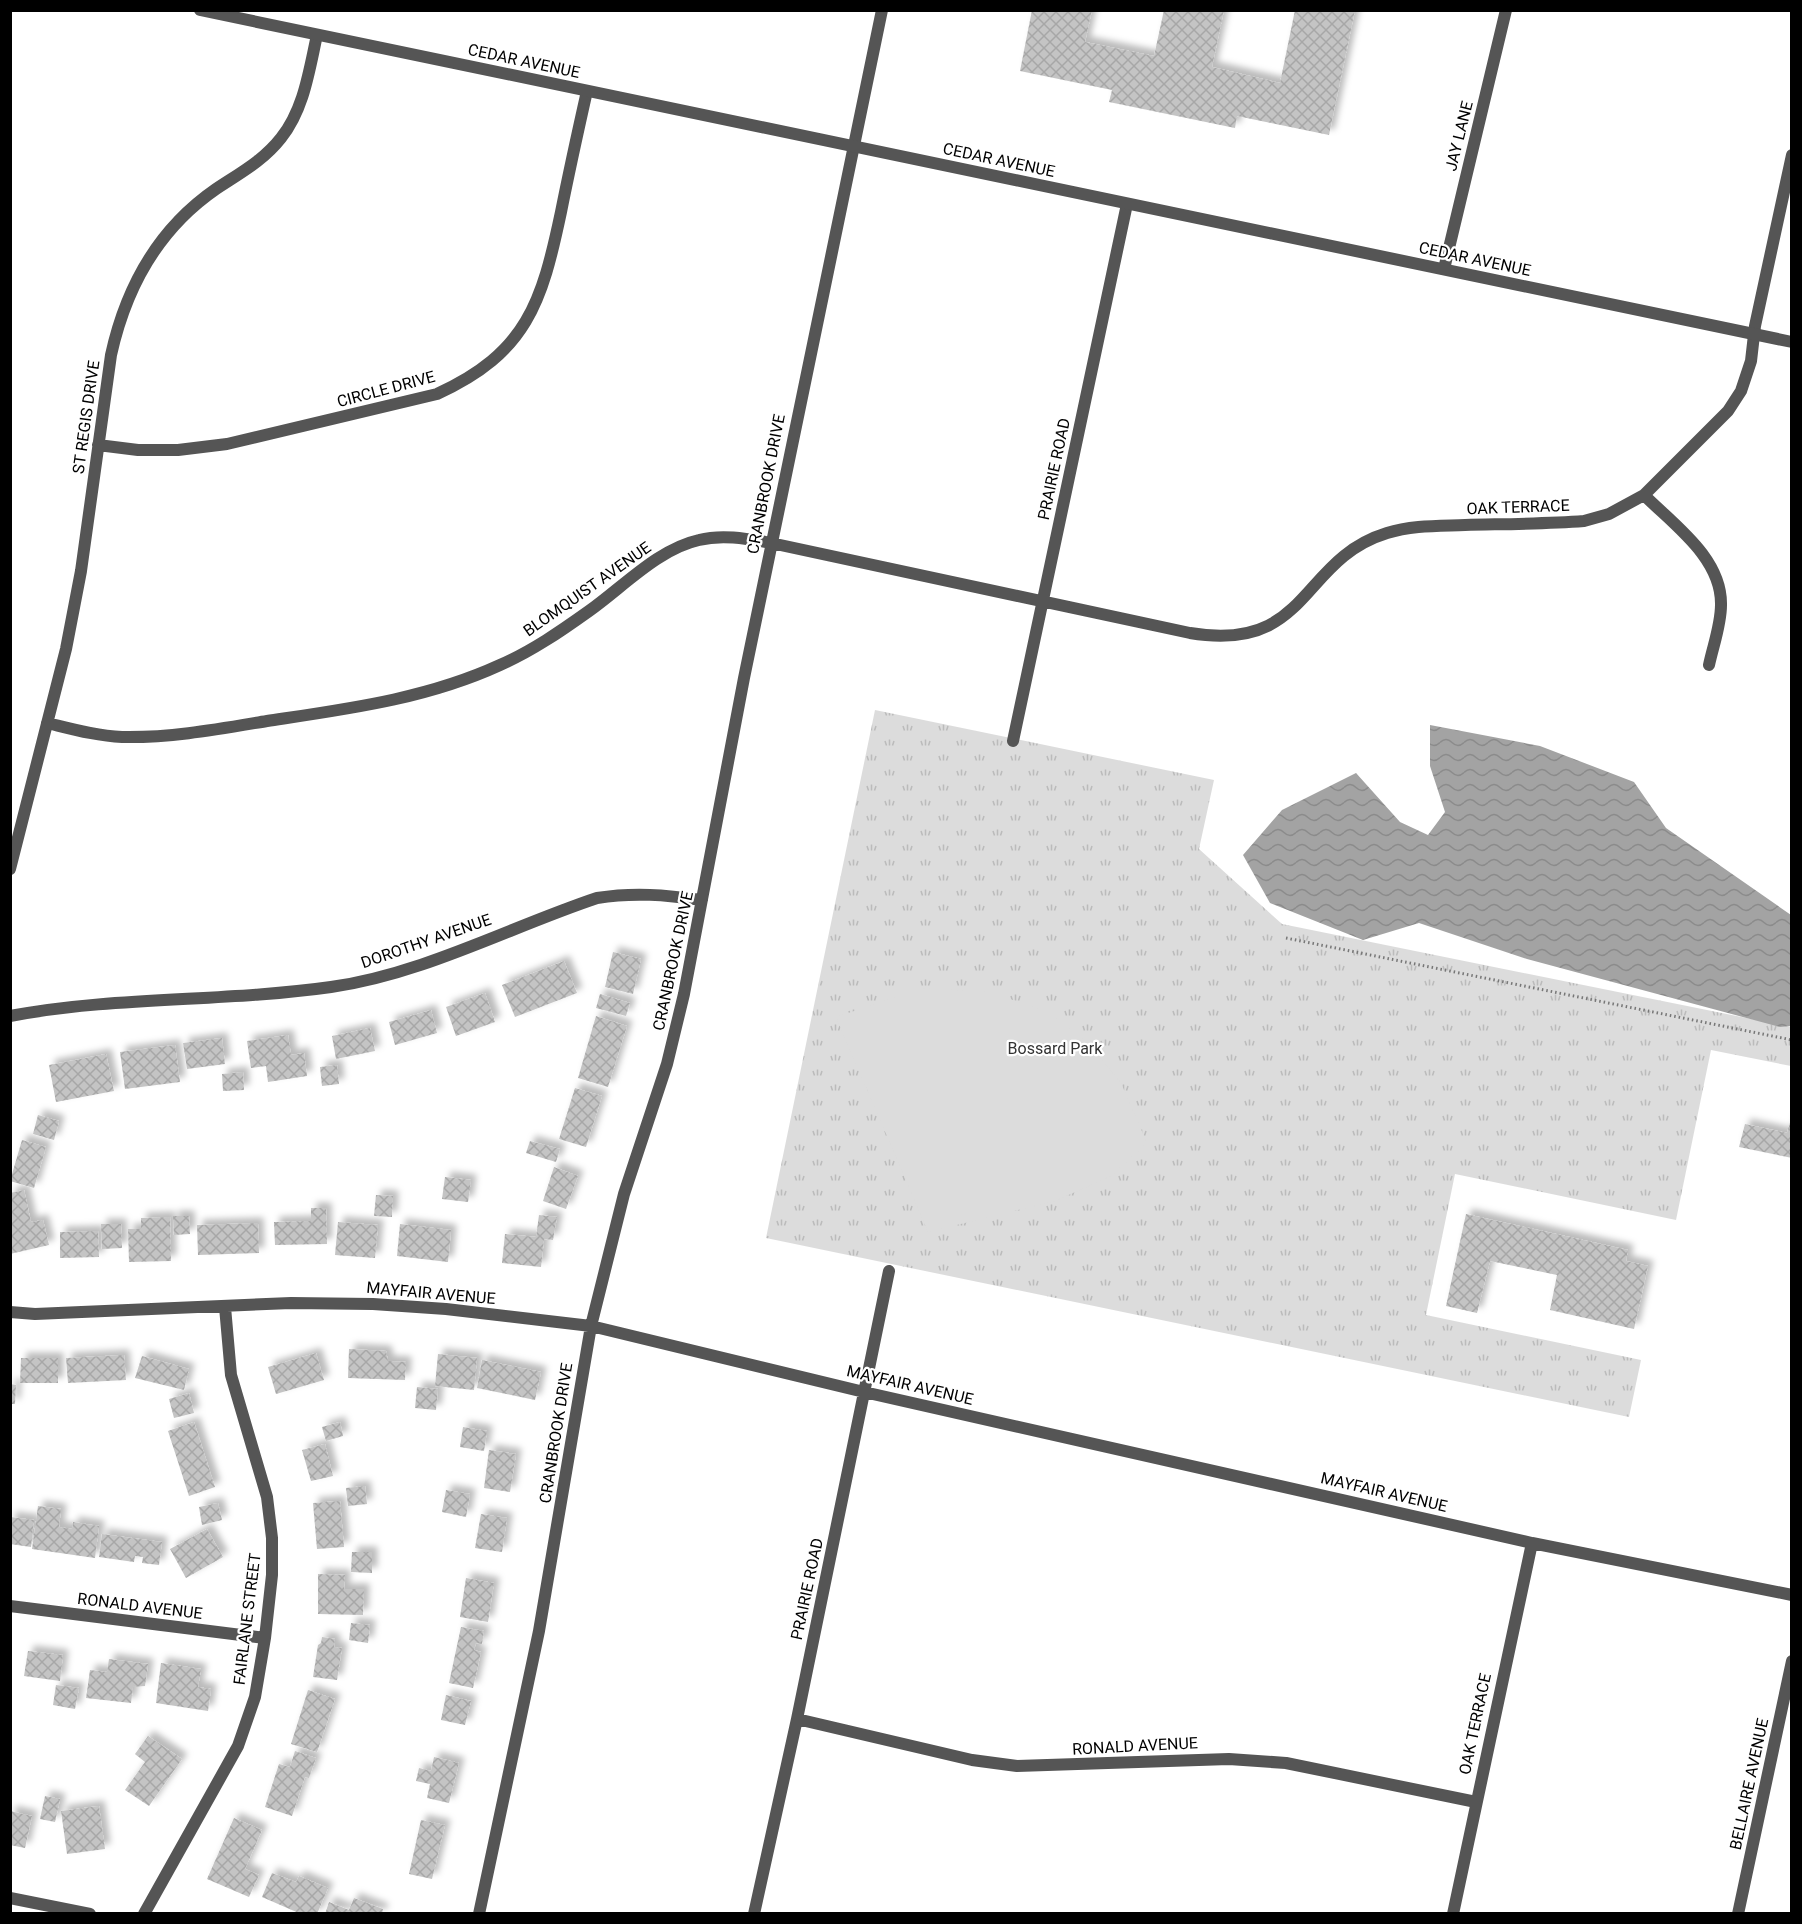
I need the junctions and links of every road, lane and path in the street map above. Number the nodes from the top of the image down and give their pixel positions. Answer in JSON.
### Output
{"nodes":[{"id":1,"x":200,"y":10,"type":"edge"},
{"id":2,"x":882,"y":10,"type":"edge"},
{"id":3,"x":1506,"y":10,"type":"edge"},
{"id":4,"x":317,"y":35,"type":"junction"},
{"id":5,"x":586,"y":91,"type":"junction"},
{"id":6,"x":853,"y":147,"type":"junction"},
{"id":7,"x":1791,"y":155,"type":"edge"},
{"id":8,"x":1127,"y":204,"type":"junction"},
{"id":9,"x":1444,"y":270,"type":"junction"},
{"id":10,"x":1754,"y":334,"type":"junction"},
{"id":11,"x":1791,"y":342,"type":"edge"},
{"id":12,"x":98,"y":445,"type":"junction"},
{"id":13,"x":1644,"y":495,"type":"junction"},
{"id":14,"x":771,"y":543,"type":"junction"},
{"id":15,"x":1043,"y":603,"type":"junction"},
{"id":16,"x":1709,"y":665,"type":"dead end"},
{"id":17,"x":47,"y":723,"type":"junction"},
{"id":18,"x":1013,"y":741,"type":"dead end"},
{"id":19,"x":10,"y":869,"type":"edge"},
{"id":20,"x":702,"y":900,"type":"junction"},
{"id":21,"x":1286,"y":938,"type":"dead end"},
{"id":22,"x":10,"y":1016,"type":"edge"},
{"id":23,"x":1791,"y":1040,"type":"edge"},
{"id":24,"x":889,"y":1271,"type":"dead end"},
{"id":25,"x":225,"y":1307,"type":"junction"},
{"id":26,"x":10,"y":1312,"type":"edge"},
{"id":27,"x":591,"y":1326,"type":"junction"},
{"id":28,"x":864,"y":1392,"type":"junction"},
{"id":29,"x":1532,"y":1543,"type":"junction"},
{"id":30,"x":1791,"y":1595,"type":"edge"},
{"id":31,"x":10,"y":1606,"type":"edge"},
{"id":32,"x":265,"y":1638,"type":"junction"},
{"id":33,"x":1791,"y":1660,"type":"edge"},
{"id":34,"x":797,"y":1719,"type":"junction"},
{"id":35,"x":1476,"y":1802,"type":"junction"},
{"id":36,"x":10,"y":1898,"type":"edge"},
{"id":37,"x":90,"y":1914,"type":"edge"},
{"id":38,"x":144,"y":1914,"type":"edge"},
{"id":39,"x":479,"y":1914,"type":"edge"},
{"id":40,"x":754,"y":1914,"type":"edge"},
{"id":41,"x":1454,"y":1914,"type":"edge"},
{"id":42,"x":1738,"y":1914,"type":"edge"}],
"edges":[{"from":1,"to":4,"type":"street","name":"CEDAR AVENUE"},
{"from":2,"to":6,"type":"street","name":"CRANBROOK DRIVE"},
{"from":3,"to":9,"type":"street","name":"JAY LANE"},
{"from":4,"to":5,"type":"street","name":"CEDAR AVENUE"},
{"from":4,"to":12,"type":"street","name":"ST REGIS DRIVE"},
{"from":5,"to":6,"type":"street","name":"CEDAR AVENUE"},
{"from":5,"to":12,"type":"street","name":"CIRCLE DRIVE"},
{"from":6,"to":8,"type":"street","name":"CEDAR AVENUE"},
{"from":6,"to":14,"type":"street","name":"CRANBROOK DRIVE"},
{"from":7,"to":10,"type":"street","name":"OAK TERRACE"},
{"from":8,"to":9,"type":"street","name":"CEDAR AVENUE"},
{"from":8,"to":15,"type":"street","name":"PRAIRIE ROAD"},
{"from":9,"to":10,"type":"street","name":"CEDAR AVENUE"},
{"from":10,"to":11,"type":"street","name":"CEDAR AVENUE"},
{"from":10,"to":13,"type":"street","name":"OAK TERRACE"},
{"from":12,"to":17,"type":"street","name":"ST REGIS DRIVE"},
{"from":13,"to":15,"type":"street","name":"OAK TERRACE"},
{"from":13,"to":16,"type":"street"},
{"from":14,"to":15,"type":"street","name":"BLOMQUIST AVENUE"},
{"from":14,"to":17,"type":"street","name":"BLOMQUIST AVENUE"},
{"from":14,"to":20,"type":"street","name":"CRANBROOK DRIVE"},
{"from":15,"to":18,"type":"street","name":"PRAIRIE ROAD"},
{"from":17,"to":19,"type":"street","name":"ST REGIS DRIVE"},
{"from":20,"to":22,"type":"street","name":"DOROTHY AVENUE"},
{"from":20,"to":27,"type":"street","name":"CRANBROOK DRIVE"},
{"from":21,"to":23,"type":"path"},
{"from":24,"to":28,"type":"street","name":"PRAIRIE ROAD"},
{"from":25,"to":26,"type":"street","name":"MAYFAIR AVENUE"},
{"from":25,"to":27,"type":"street","name":"MAYFAIR AVENUE"},
{"from":25,"to":32,"type":"street","name":"FAIRLANE STREET"},
{"from":27,"to":28,"type":"street","name":"MAYFAIR AVENUE"},
{"from":27,"to":39,"type":"street","name":"CRANBROOK DRIVE"},
{"from":28,"to":29,"type":"street","name":"MAYFAIR AVENUE"},
{"from":28,"to":34,"type":"street","name":"PRAIRIE ROAD"},
{"from":29,"to":30,"type":"street","name":"MAYFAIR AVENUE"},
{"from":29,"to":35,"type":"street","name":"OAK TERRACE"},
{"from":31,"to":32,"type":"street","name":"RONALD AVENUE"},
{"from":32,"to":38,"type":"street","name":"FAIRLANE STREET"},
{"from":33,"to":42,"type":"street","name":"BELLAIRE AVENUE"},
{"from":34,"to":35,"type":"street","name":"RONALD AVENUE"},
{"from":34,"to":40,"type":"street","name":"PRAIRIE ROAD"},
{"from":35,"to":41,"type":"street","name":"OAK TERRACE"},
{"from":36,"to":37,"type":"street"}]}
